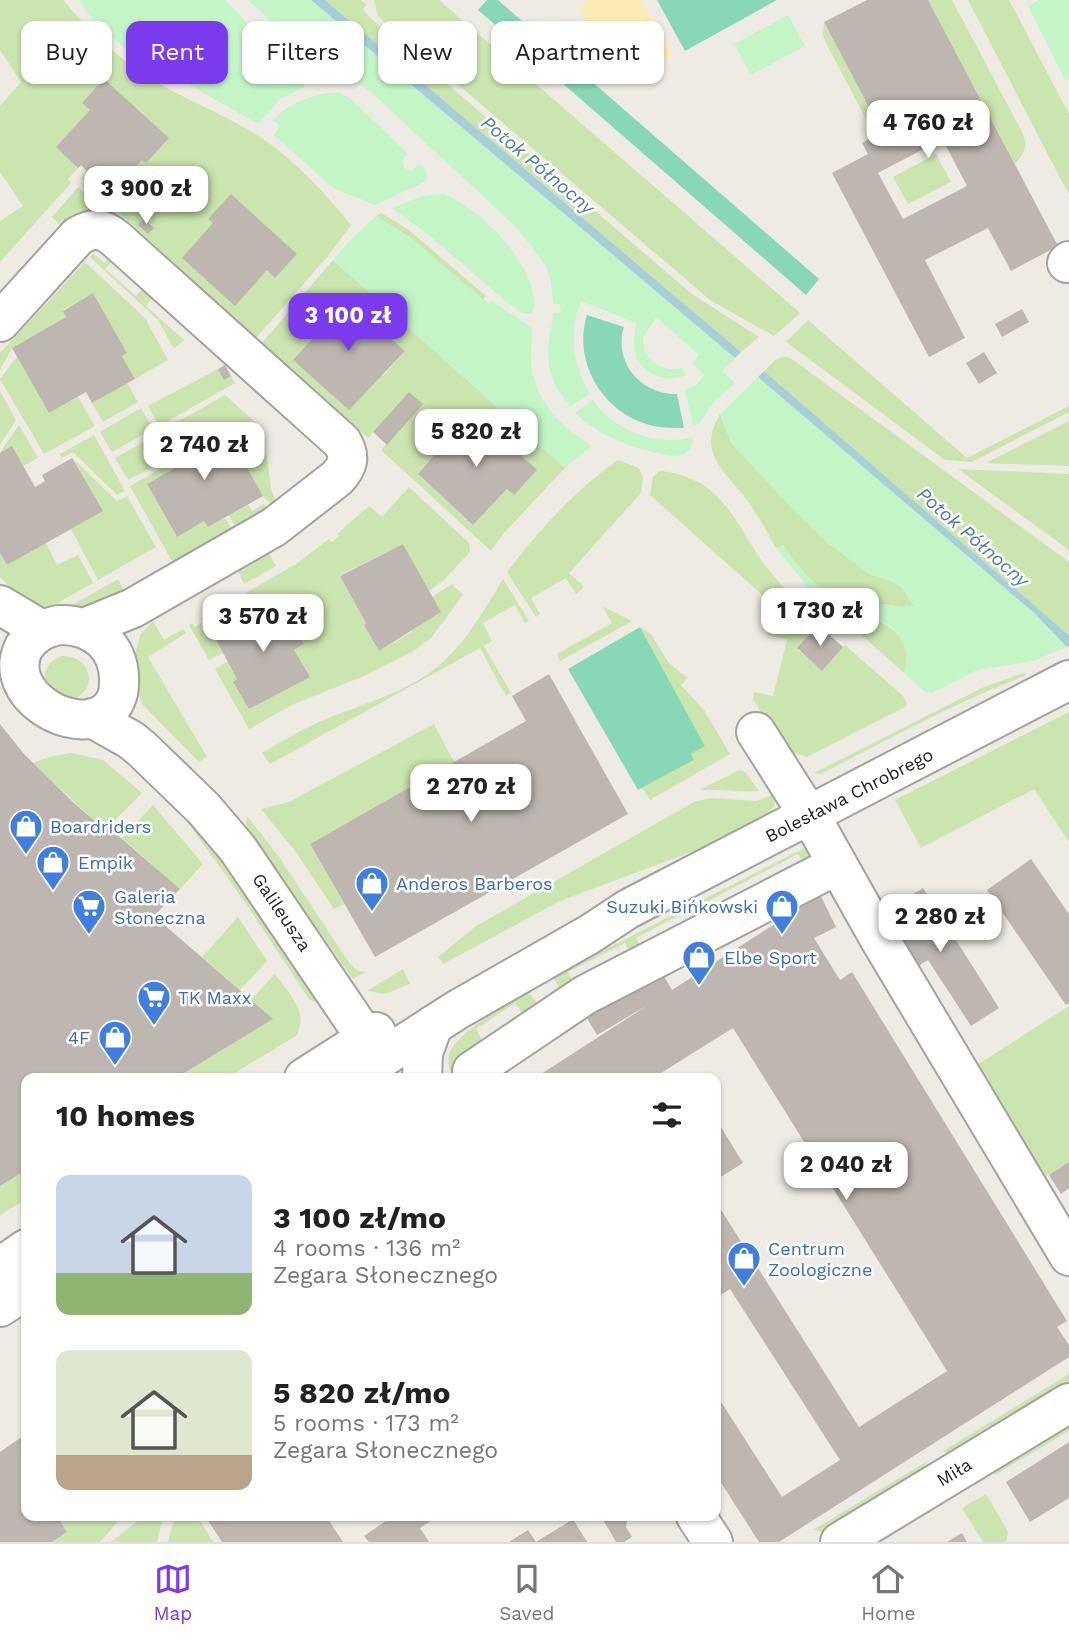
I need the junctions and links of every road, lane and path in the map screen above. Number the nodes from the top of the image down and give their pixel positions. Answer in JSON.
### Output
{"nodes":[{"id":1,"x":0,"y":322,"type":"edge"},
{"id":2,"x":0,"y":605,"type":"edge"},
{"id":3,"x":133,"y":608,"type":"junction"},
{"id":4,"x":84,"y":628,"type":"junction"},
{"id":5,"x":42,"y":629,"type":"junction"},
{"id":6,"x":8,"y":646,"type":"edge"},
{"id":7,"x":117,"y":672,"type":"junction"},
{"id":8,"x":1064,"y":683,"type":"edge"},
{"id":9,"x":92,"y":718,"type":"junction"},
{"id":10,"x":756,"y":732,"type":"dead end"},
{"id":11,"x":170,"y":775,"type":"junction"},
{"id":12,"x":809,"y":816,"type":"junction"},
{"id":13,"x":837,"y":865,"type":"junction"},
{"id":14,"x":628,"y":909,"type":"junction"},
{"id":15,"x":531,"y":966,"type":"junction"},
{"id":16,"x":558,"y":1013,"type":"junction"},
{"id":17,"x":433,"y":1025,"type":"junction"},
{"id":18,"x":366,"y":1059,"type":"edge"},
{"id":19,"x":472,"y":1071,"type":"dead end"},
{"id":20,"x":320,"y":1073,"type":"edge"},
{"id":21,"x":414,"y":1073,"type":"edge"},
{"id":22,"x":422,"y":1073,"type":"edge"},
{"id":23,"x":21,"y":1252,"type":"edge"},
{"id":24,"x":1069,"y":1256,"type":"edge"},
{"id":25,"x":0,"y":1267,"type":"edge"},
{"id":26,"x":21,"y":1293,"type":"edge"},
{"id":27,"x":0,"y":1307,"type":"edge"},
{"id":28,"x":1069,"y":1403,"type":"edge"},
{"id":29,"x":699,"y":1521,"type":"edge"},
{"id":30,"x":713,"y":1542,"type":"edge"},
{"id":31,"x":840,"y":1542,"type":"edge"}],
"edges":[{"from":1,"to":3,"type":"street"},
{"from":2,"to":5,"type":"street"},
{"from":3,"to":4,"type":"street"},
{"from":3,"to":7,"type":"street"},
{"from":4,"to":5,"type":"street"},
{"from":4,"to":7,"type":"street"},
{"from":5,"to":6,"type":"street"},
{"from":6,"to":9,"type":"street"},
{"from":7,"to":9,"type":"street"},
{"from":7,"to":11,"type":"street","name":"Galileusza"},
{"from":8,"to":12,"type":"street","name":"Bolesława Chrobrego"},
{"from":9,"to":11,"type":"street","name":"Galileusza"},
{"from":10,"to":12,"type":"street"},
{"from":11,"to":18,"type":"street","name":"Galileusza"},
{"from":12,"to":13,"type":"street"},
{"from":12,"to":14,"type":"street","name":"Bolesława Chrobrego"},
{"from":13,"to":16,"type":"street"},
{"from":13,"to":24,"type":"street"},
{"from":14,"to":15,"type":"street","name":"Bolesława Chrobrego"},
{"from":14,"to":18,"type":"street","name":"Bolesława Chrobrego"},
{"from":15,"to":16,"type":"street"},
{"from":15,"to":17,"type":"street","name":"Bolesława Chrobrego"},
{"from":16,"to":19,"type":"street"},
{"from":17,"to":18,"type":"street","name":"Bolesława Chrobrego"},
{"from":17,"to":22,"type":"street"},
{"from":18,"to":20,"type":"street","name":"Bolesława Chrobrego"},
{"from":18,"to":21,"type":"street"},
{"from":23,"to":25,"type":"street"},
{"from":26,"to":27,"type":"street"},
{"from":28,"to":31,"type":"street","name":"Miła"},
{"from":29,"to":30,"type":"street"}]}
